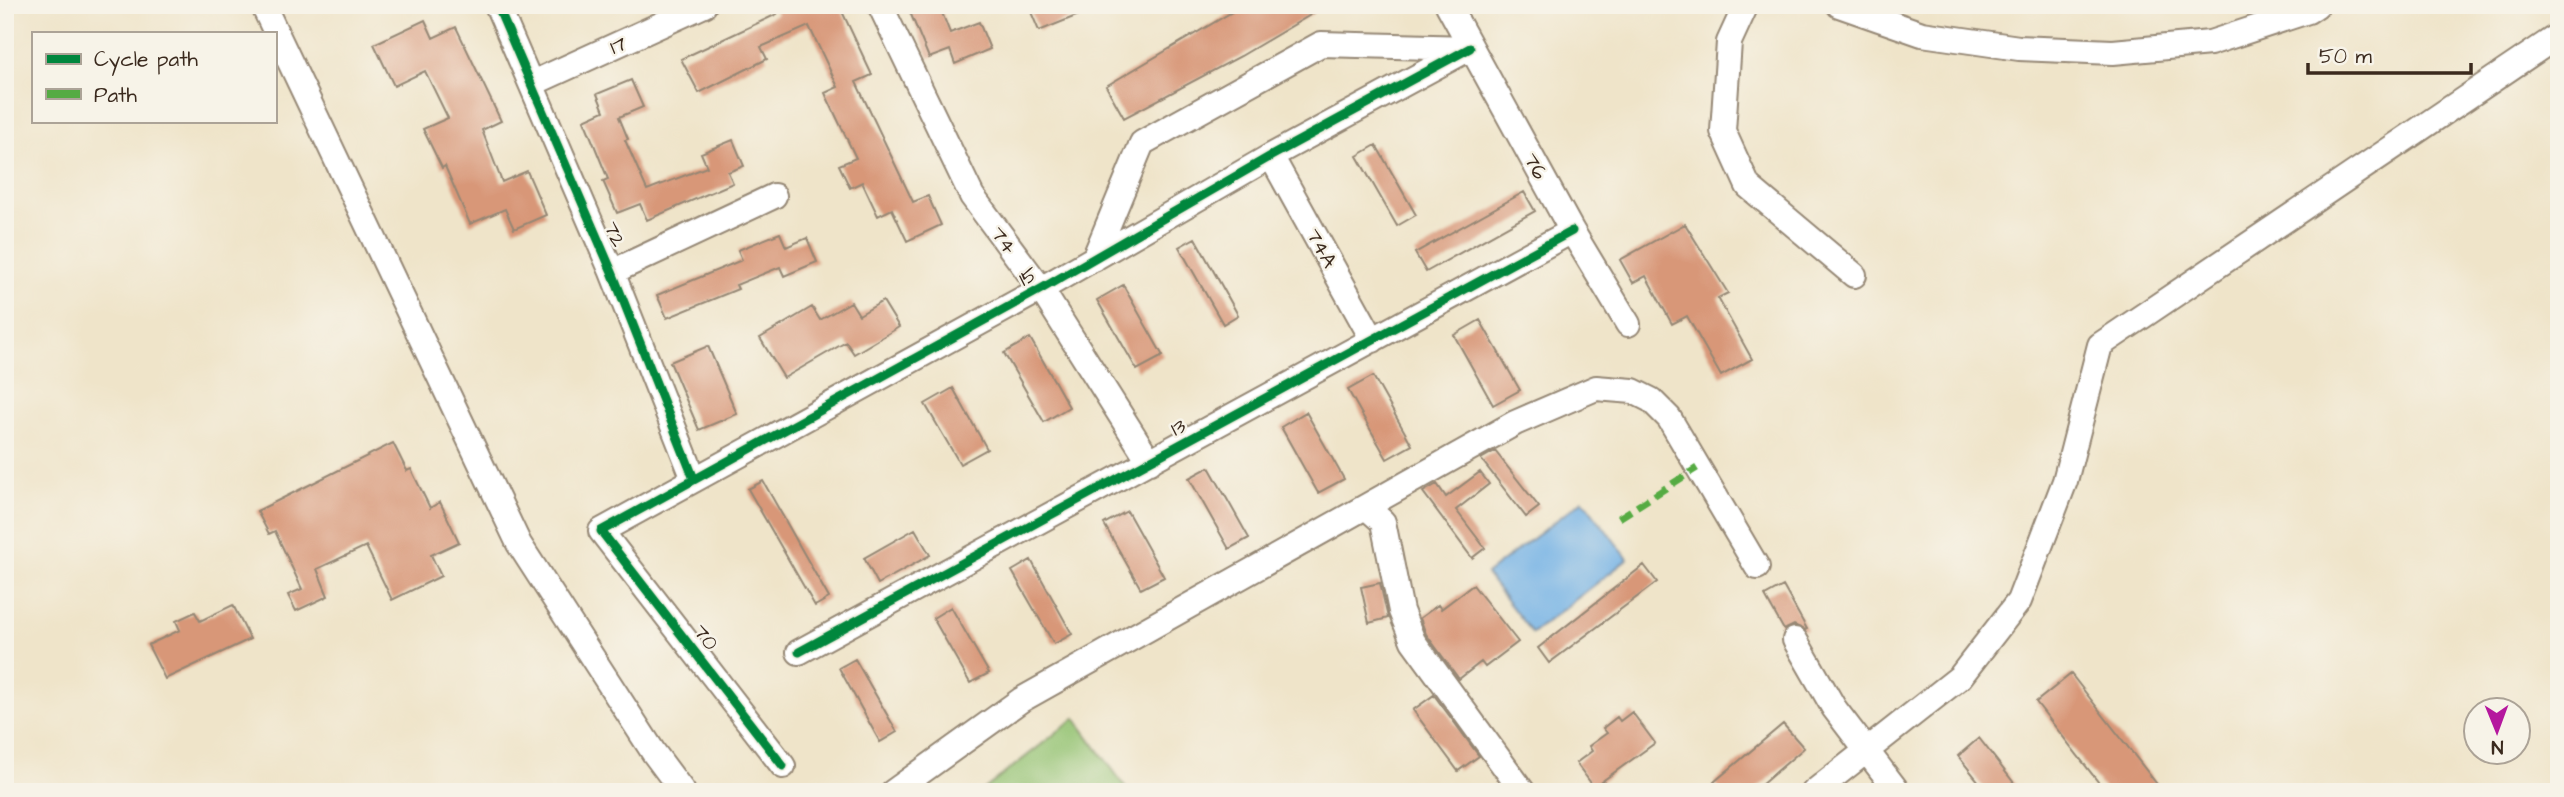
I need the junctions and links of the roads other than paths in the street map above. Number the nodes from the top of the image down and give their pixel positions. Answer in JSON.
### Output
{"nodes":[{"id":1,"x":263,"y":5,"type":"edge"},
{"id":2,"x":497,"y":5,"type":"edge"},
{"id":3,"x":704,"y":5,"type":"edge"},
{"id":4,"x":880,"y":5,"type":"edge"},
{"id":5,"x":1448,"y":5,"type":"edge"},
{"id":6,"x":1746,"y":5,"type":"edge"},
{"id":7,"x":1839,"y":5,"type":"edge"},
{"id":8,"x":2317,"y":5,"type":"edge"},
{"id":9,"x":276,"y":32,"type":"edge"},
{"id":10,"x":276,"y":32,"type":"edge"},
{"id":11,"x":2559,"y":35,"type":"edge"},
{"id":12,"x":1470,"y":48,"type":"junction"},
{"id":13,"x":531,"y":84,"type":"junction"},
{"id":14,"x":1271,"y":156,"type":"junction"},
{"id":15,"x":774,"y":197,"type":"dead end"},
{"id":16,"x":1572,"y":231,"type":"junction"},
{"id":17,"x":1094,"y":258,"type":"junction"},
{"id":18,"x":612,"y":272,"type":"junction"},
{"id":19,"x":1854,"y":275,"type":"dead end"},
{"id":20,"x":1041,"y":289,"type":"junction"},
{"id":21,"x":1628,"y":324,"type":"dead end"},
{"id":22,"x":1373,"y":340,"type":"junction"},
{"id":23,"x":1150,"y":462,"type":"junction"},
{"id":24,"x":694,"y":479,"type":"junction"},
{"id":25,"x":1366,"y":507,"type":"junction"},
{"id":26,"x":601,"y":531,"type":"joint"},
{"id":27,"x":1757,"y":567,"type":"dead end"},
{"id":28,"x":1795,"y":640,"type":"dead end"},
{"id":29,"x":799,"y":652,"type":"dead end"},
{"id":30,"x":1867,"y":751,"type":"junction"},
{"id":31,"x":783,"y":766,"type":"dead end"},
{"id":32,"x":684,"y":792,"type":"edge"},
{"id":33,"x":893,"y":792,"type":"edge"},
{"id":34,"x":1522,"y":792,"type":"edge"},
{"id":35,"x":1814,"y":792,"type":"edge"},
{"id":36,"x":1898,"y":792,"type":"edge"}],
"edges":[{"from":1,"to":9,"type":"street"},
{"from":2,"to":13,"type":"street","name":"72"},
{"from":3,"to":13,"type":"street","name":"17"},
{"from":4,"to":20,"type":"street","name":"74"},
{"from":5,"to":12,"type":"street","name":"76"},
{"from":6,"to":19,"type":"street"},
{"from":7,"to":8,"type":"street"},
{"from":10,"to":32,"type":"street"},
{"from":11,"to":30,"type":"street"},
{"from":12,"to":14,"type":"street","name":"15"},
{"from":12,"to":16,"type":"street","name":"76"},
{"from":12,"to":17,"type":"street"},
{"from":13,"to":18,"type":"street","name":"72"},
{"from":14,"to":17,"type":"street","name":"15"},
{"from":14,"to":22,"type":"street","name":"74A"},
{"from":15,"to":18,"type":"street"},
{"from":16,"to":21,"type":"street","name":"76"},
{"from":16,"to":22,"type":"street","name":"13"},
{"from":17,"to":20,"type":"street","name":"15"},
{"from":18,"to":24,"type":"street","name":"72"},
{"from":20,"to":23,"type":"street","name":"74"},
{"from":20,"to":24,"type":"street","name":"15"},
{"from":22,"to":23,"type":"street","name":"13"},
{"from":23,"to":29,"type":"street","name":"13"},
{"from":24,"to":26,"type":"street","name":"15"},
{"from":25,"to":27,"type":"street"},
{"from":25,"to":33,"type":"street"},
{"from":25,"to":34,"type":"street"},
{"from":26,"to":31,"type":"street","name":"70"},
{"from":28,"to":30,"type":"street"},
{"from":30,"to":35,"type":"street"},
{"from":30,"to":36,"type":"street"}]}
